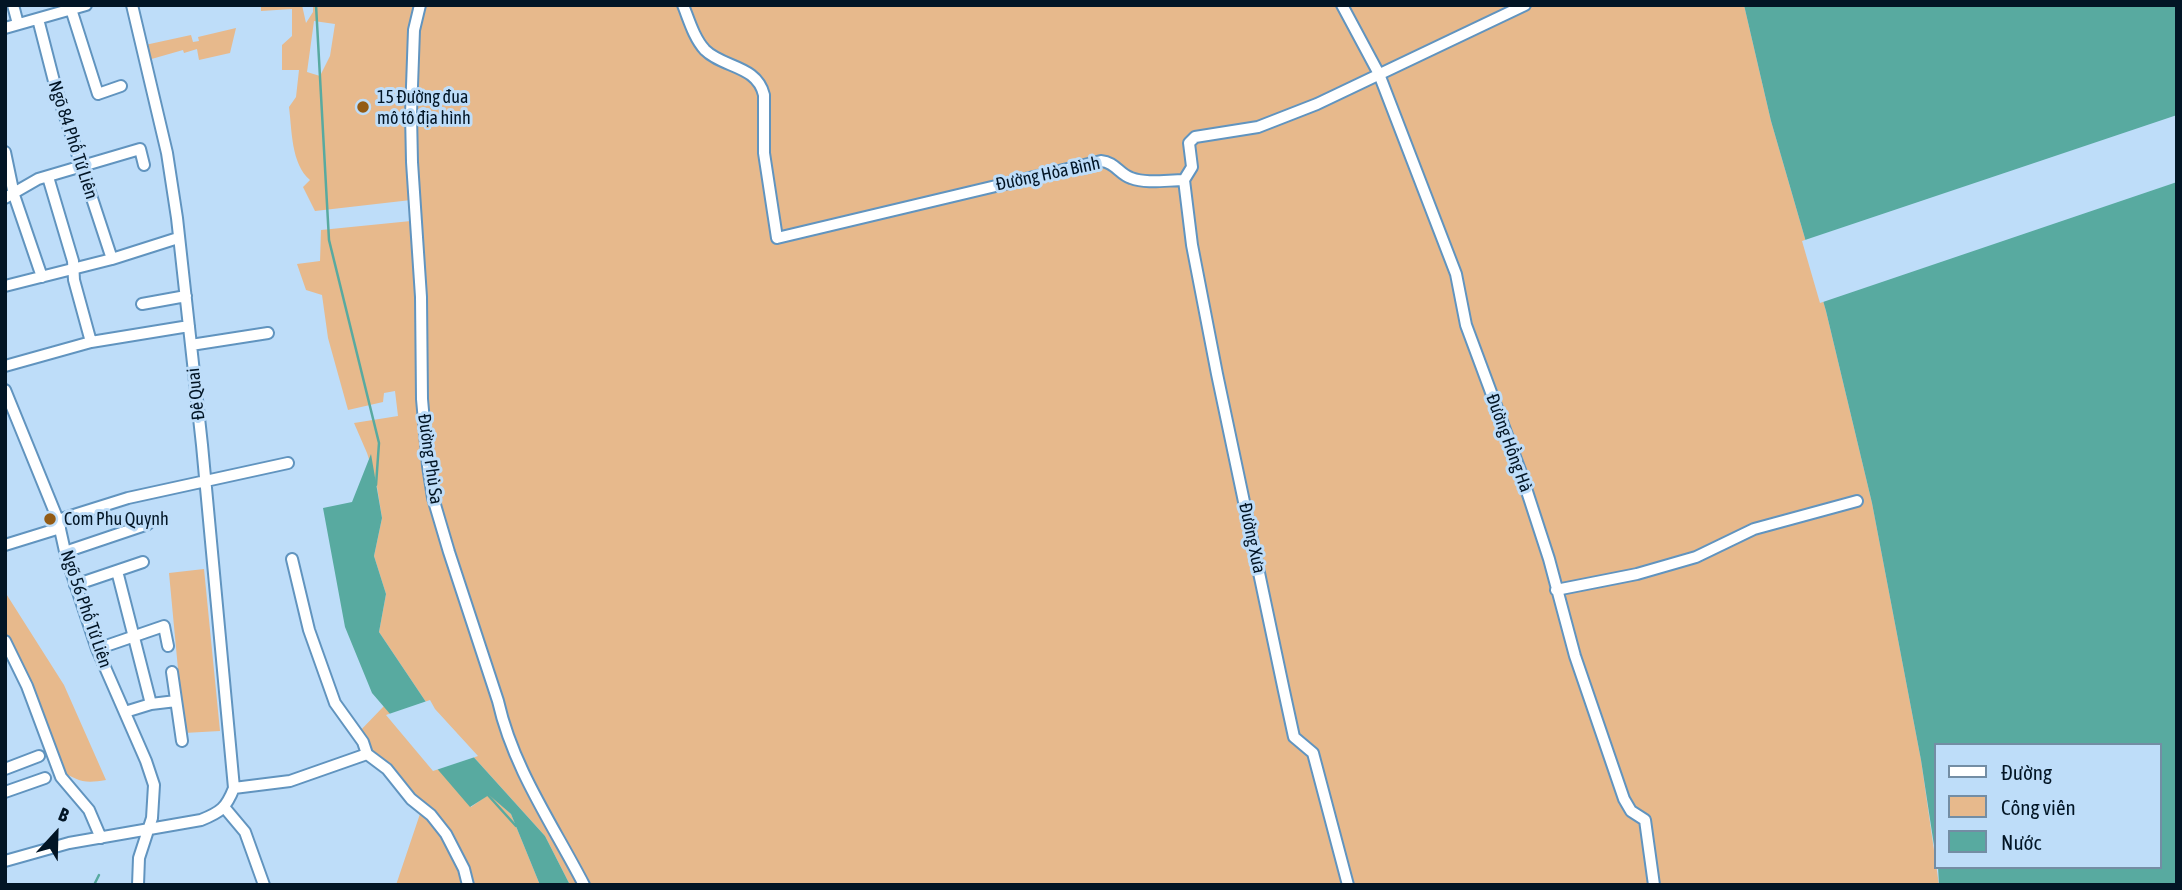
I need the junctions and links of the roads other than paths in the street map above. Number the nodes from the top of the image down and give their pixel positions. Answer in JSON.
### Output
{"nodes":[{"id":1,"x":13,"y":5,"type":"edge"},
{"id":2,"x":86,"y":5,"type":"edge"},
{"id":3,"x":132,"y":5,"type":"edge"},
{"id":4,"x":419,"y":5,"type":"edge"},
{"id":5,"x":683,"y":5,"type":"edge"},
{"id":6,"x":1342,"y":5,"type":"edge"},
{"id":7,"x":1525,"y":5,"type":"edge"},
{"id":8,"x":71,"y":9,"type":"junction"},
{"id":9,"x":38,"y":19,"type":"junction"},
{"id":10,"x":18,"y":24,"type":"junction"},
{"id":11,"x":5,"y":28,"type":"edge"},
{"id":12,"x":1379,"y":74,"type":"junction"},
{"id":13,"x":121,"y":86,"type":"dead end"},
{"id":14,"x":5,"y":152,"type":"edge"},
{"id":15,"x":144,"y":166,"type":"dead end"},
{"id":16,"x":82,"y":167,"type":"junction"},
{"id":17,"x":48,"y":177,"type":"junction"},
{"id":18,"x":1184,"y":180,"type":"junction"},
{"id":19,"x":10,"y":197,"type":"edge"},
{"id":20,"x":178,"y":238,"type":"junction"},
{"id":21,"x":112,"y":259,"type":"junction"},
{"id":22,"x":73,"y":269,"type":"junction"},
{"id":23,"x":42,"y":277,"type":"junction"},
{"id":24,"x":6,"y":284,"type":"edge"},
{"id":25,"x":186,"y":296,"type":"junction"},
{"id":26,"x":142,"y":304,"type":"dead end"},
{"id":27,"x":189,"y":326,"type":"junction"},
{"id":28,"x":268,"y":333,"type":"dead end"},
{"id":29,"x":91,"y":342,"type":"junction"},
{"id":30,"x":191,"y":345,"type":"junction"},
{"id":31,"x":5,"y":366,"type":"edge"},
{"id":32,"x":5,"y":390,"type":"edge"},
{"id":33,"x":288,"y":463,"type":"dead end"},
{"id":34,"x":205,"y":480,"type":"junction"},
{"id":35,"x":1857,"y":501,"type":"dead end"},
{"id":36,"x":59,"y":524,"type":"junction"},
{"id":37,"x":148,"y":524,"type":"dead end"},
{"id":38,"x":5,"y":545,"type":"edge"},
{"id":39,"x":65,"y":552,"type":"junction"},
{"id":40,"x":292,"y":559,"type":"dead end"},
{"id":41,"x":143,"y":562,"type":"dead end"},
{"id":42,"x":117,"y":571,"type":"junction"},
{"id":43,"x":75,"y":585,"type":"junction"},
{"id":44,"x":1556,"y":590,"type":"junction"},
{"id":45,"x":134,"y":637,"type":"junction"},
{"id":46,"x":5,"y":641,"type":"edge"},
{"id":47,"x":167,"y":646,"type":"dead end"},
{"id":48,"x":97,"y":649,"type":"junction"},
{"id":49,"x":172,"y":672,"type":"dead end"},
{"id":50,"x":176,"y":701,"type":"junction"},
{"id":51,"x":151,"y":704,"type":"junction"},
{"id":52,"x":125,"y":712,"type":"junction"},
{"id":53,"x":182,"y":741,"type":"dead end"},
{"id":54,"x":366,"y":754,"type":"junction"},
{"id":55,"x":39,"y":756,"type":"dead end"},
{"id":56,"x":5,"y":769,"type":"edge"},
{"id":57,"x":46,"y":778,"type":"dead end"},
{"id":58,"x":234,"y":788,"type":"junction"},
{"id":59,"x":5,"y":792,"type":"edge"},
{"id":60,"x":224,"y":807,"type":"junction"},
{"id":61,"x":148,"y":830,"type":"junction"},
{"id":62,"x":101,"y":838,"type":"junction"},
{"id":63,"x":5,"y":861,"type":"edge"},
{"id":64,"x":138,"y":885,"type":"edge"},
{"id":65,"x":264,"y":885,"type":"edge"},
{"id":66,"x":468,"y":885,"type":"edge"},
{"id":67,"x":584,"y":885,"type":"edge"},
{"id":68,"x":1348,"y":885,"type":"edge"},
{"id":69,"x":1654,"y":885,"type":"edge"}],
"edges":[{"from":1,"to":10,"type":"street"},
{"from":2,"to":8,"type":"street"},
{"from":3,"to":20,"type":"street","name":"Đê Quai"},
{"from":4,"to":67,"type":"street","name":"Đường Phù Sa"},
{"from":5,"to":18,"type":"street","name":"Đường Hòa Bình"},
{"from":6,"to":12,"type":"street","name":"Đường Hồng Hà"},
{"from":7,"to":12,"type":"street"},
{"from":8,"to":9,"type":"street"},
{"from":8,"to":13,"type":"street"},
{"from":9,"to":10,"type":"street"},
{"from":9,"to":16,"type":"street","name":"Ngõ 84 Phố Tứ Liên"},
{"from":10,"to":11,"type":"street"},
{"from":12,"to":18,"type":"street"},
{"from":12,"to":44,"type":"street","name":"Đường Hồng Hà"},
{"from":14,"to":19,"type":"street"},
{"from":15,"to":16,"type":"street"},
{"from":16,"to":17,"type":"street"},
{"from":16,"to":21,"type":"street","name":"Ngõ 84 Phố Tứ Liên"},
{"from":17,"to":19,"type":"street"},
{"from":17,"to":22,"type":"street"},
{"from":18,"to":68,"type":"street","name":"Đường Xưa"},
{"from":19,"to":23,"type":"street"},
{"from":20,"to":21,"type":"street"},
{"from":20,"to":25,"type":"street","name":"Đê Quai"},
{"from":21,"to":22,"type":"street"},
{"from":22,"to":23,"type":"street"},
{"from":22,"to":29,"type":"street"},
{"from":23,"to":24,"type":"street"},
{"from":25,"to":26,"type":"street"},
{"from":25,"to":27,"type":"street","name":"Đê Quai"},
{"from":27,"to":29,"type":"street"},
{"from":27,"to":30,"type":"street","name":"Đê Quai"},
{"from":28,"to":30,"type":"street"},
{"from":29,"to":31,"type":"street"},
{"from":30,"to":34,"type":"street","name":"Đê Quai"},
{"from":32,"to":36,"type":"street","name":"Ngõ 56 Phố Tứ Liên"},
{"from":33,"to":34,"type":"street"},
{"from":34,"to":36,"type":"street"},
{"from":34,"to":58,"type":"street","name":"Đê Quai"},
{"from":35,"to":44,"type":"street"},
{"from":36,"to":38,"type":"street"},
{"from":36,"to":39,"type":"street","name":"Ngõ 56 Phố Tứ Liên"},
{"from":37,"to":39,"type":"street"},
{"from":39,"to":43,"type":"street","name":"Ngõ 56 Phố Tứ Liên"},
{"from":40,"to":54,"type":"street"},
{"from":41,"to":42,"type":"street"},
{"from":42,"to":43,"type":"street"},
{"from":42,"to":45,"type":"street"},
{"from":43,"to":48,"type":"street","name":"Ngõ 56 Phố Tứ Liên"},
{"from":44,"to":69,"type":"street","name":"Đường Hồng Hà"},
{"from":45,"to":47,"type":"street"},
{"from":45,"to":48,"type":"street"},
{"from":45,"to":51,"type":"street"},
{"from":46,"to":62,"type":"street"},
{"from":48,"to":52,"type":"street","name":"Ngõ 56 Phố Tứ Liên"},
{"from":49,"to":50,"type":"street"},
{"from":50,"to":51,"type":"street"},
{"from":50,"to":53,"type":"street"},
{"from":51,"to":52,"type":"street"},
{"from":52,"to":61,"type":"street","name":"Ngõ 56 Phố Tứ Liên"},
{"from":54,"to":58,"type":"street"},
{"from":54,"to":66,"type":"street"},
{"from":55,"to":56,"type":"street"},
{"from":57,"to":59,"type":"street"},
{"from":58,"to":60,"type":"street"},
{"from":60,"to":61,"type":"street"},
{"from":60,"to":65,"type":"street"},
{"from":61,"to":62,"type":"street"},
{"from":61,"to":64,"type":"street","name":"Ngõ 56 Phố Tứ Liên"},
{"from":62,"to":63,"type":"street"}]}
